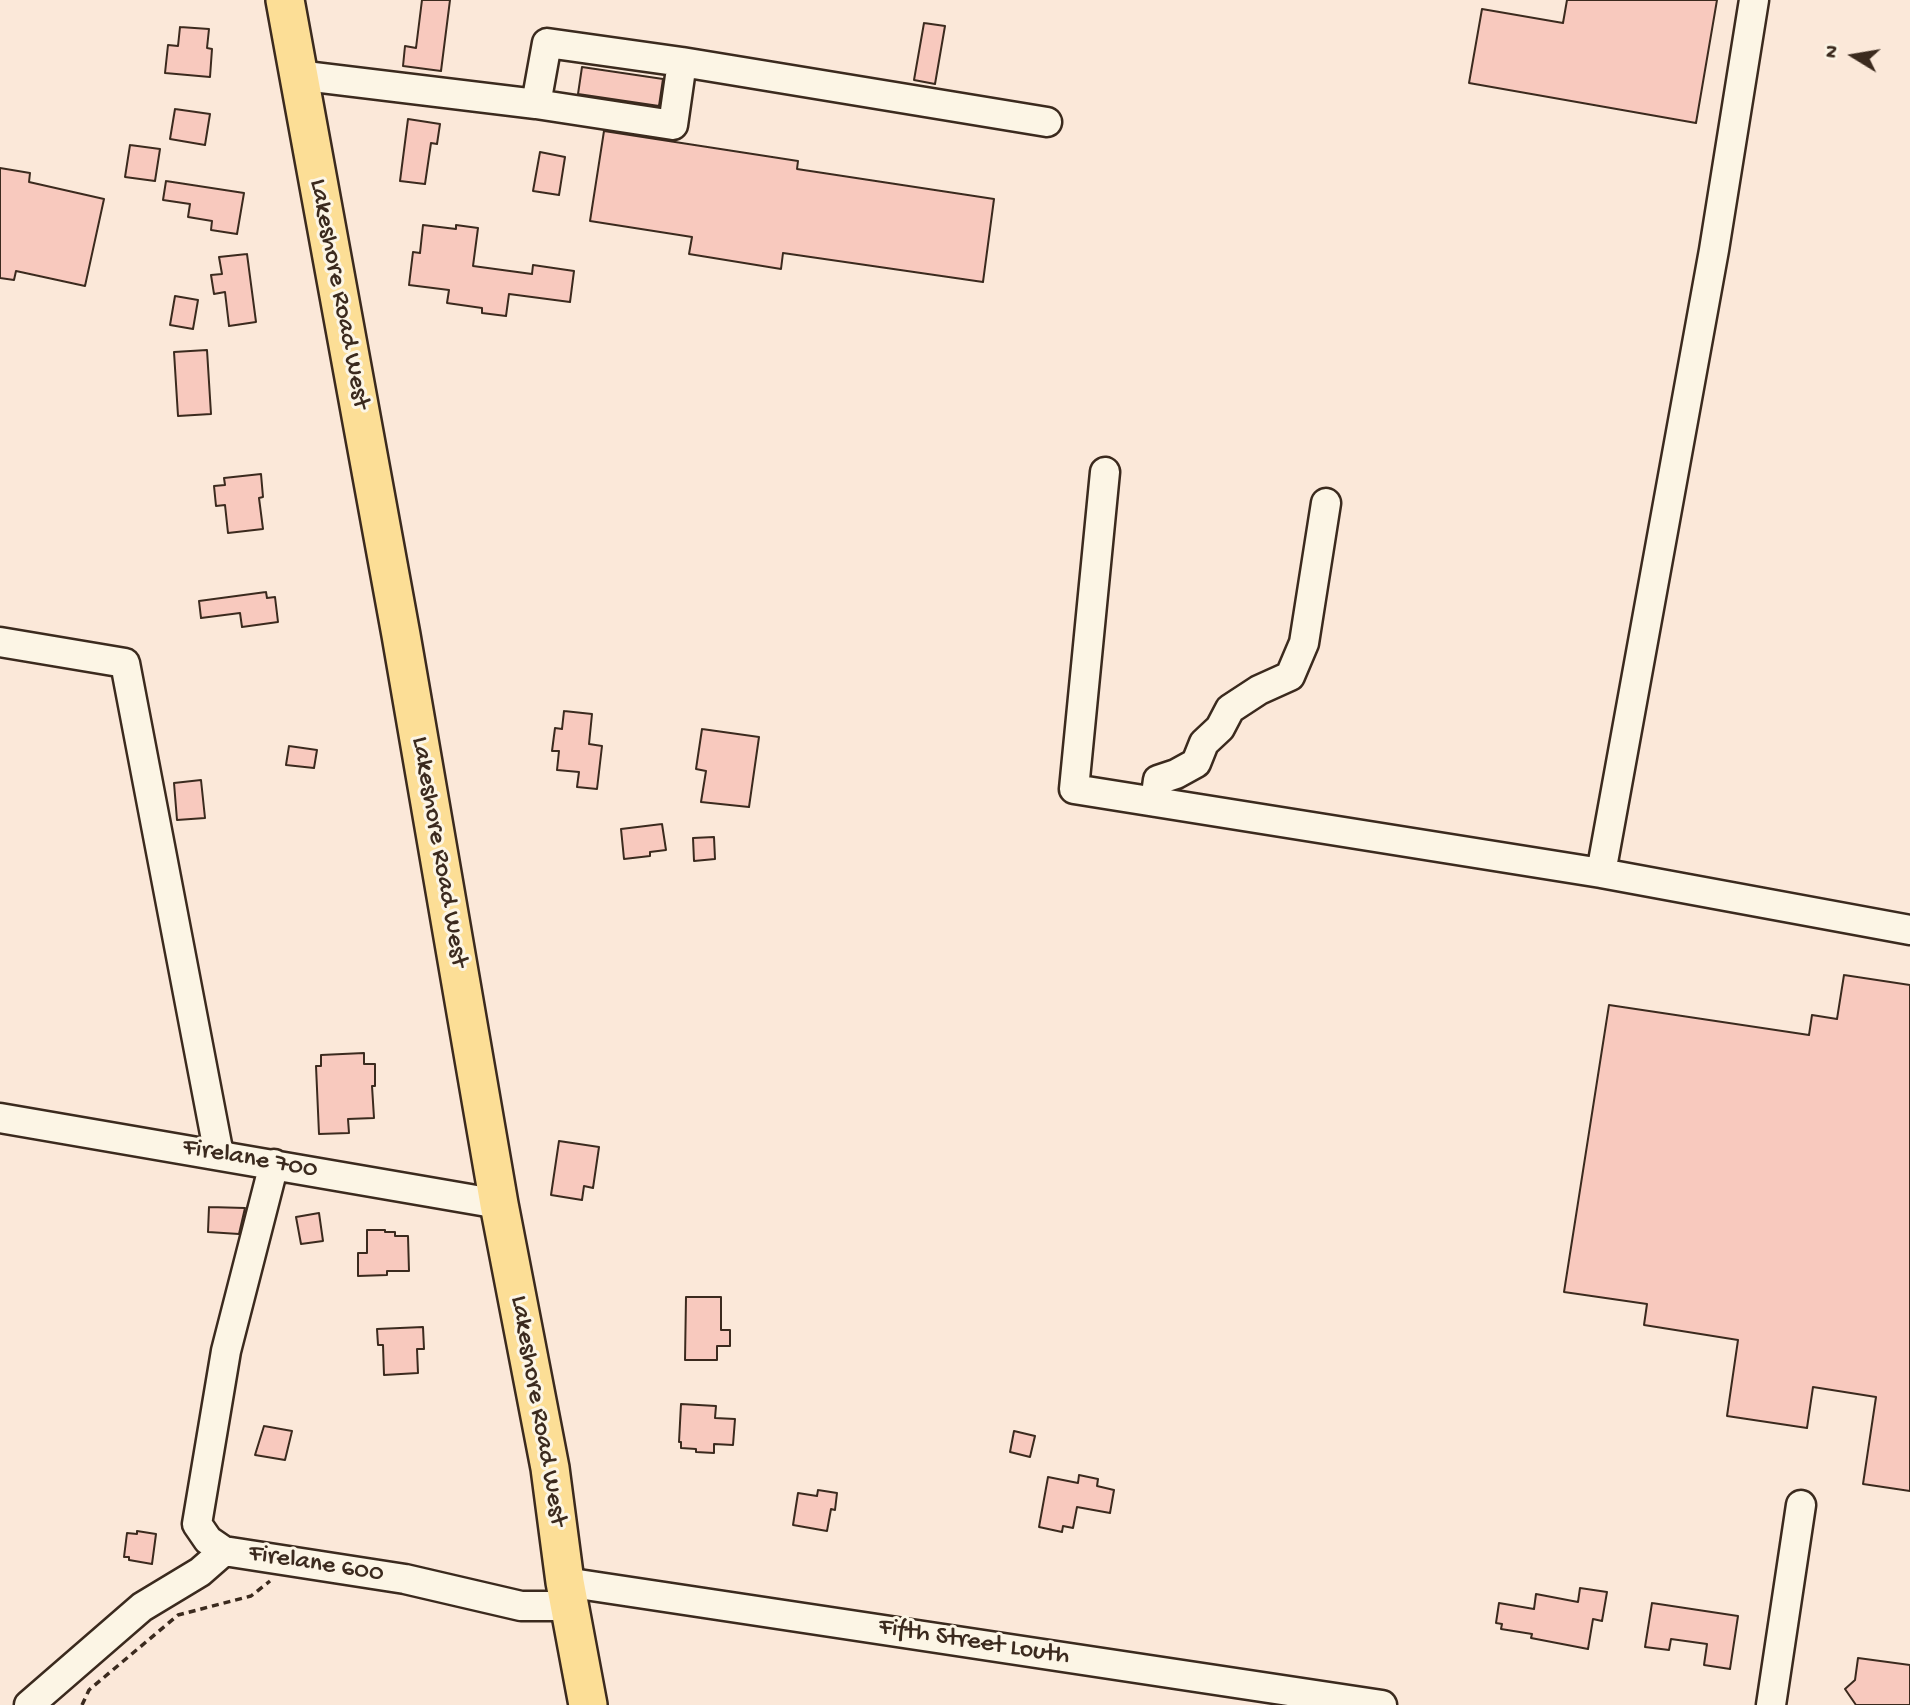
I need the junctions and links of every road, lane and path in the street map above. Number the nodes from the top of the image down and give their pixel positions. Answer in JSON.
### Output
{"nodes":[{"id":1,"x":285,"y":0,"type":"edge"},
{"id":2,"x":1755,"y":0,"type":"edge"},
{"id":3,"x":682,"y":62,"type":"junction"},
{"id":4,"x":297,"y":75,"type":"junction"},
{"id":5,"x":536,"y":104,"type":"junction"},
{"id":6,"x":1047,"y":122,"type":"dead end"},
{"id":7,"x":1105,"y":472,"type":"dead end"},
{"id":8,"x":1326,"y":503,"type":"dead end"},
{"id":9,"x":0,"y":642,"type":"edge"},
{"id":10,"x":1155,"y":802,"type":"junction"},
{"id":11,"x":1601,"y":873,"type":"junction"},
{"id":12,"x":1910,"y":930,"type":"edge"},
{"id":13,"x":0,"y":1118,"type":"edge"},
{"id":14,"x":219,"y":1155,"type":"junction"},
{"id":15,"x":274,"y":1164,"type":"junction"},
{"id":16,"x":499,"y":1204,"type":"junction"},
{"id":17,"x":1801,"y":1505,"type":"dead end"},
{"id":18,"x":224,"y":1551,"type":"junction"},
{"id":19,"x":273,"y":1559,"type":"junction"},
{"id":20,"x":568,"y":1594,"type":"junction"},
{"id":21,"x":29,"y":1705,"type":"edge"},
{"id":22,"x":82,"y":1705,"type":"edge"},
{"id":23,"x":588,"y":1705,"type":"edge"},
{"id":24,"x":1382,"y":1705,"type":"edge"},
{"id":25,"x":1771,"y":1705,"type":"edge"}],
"edges":[{"from":1,"to":4,"type":"main road","name":"Lakeshore Road West"},
{"from":2,"to":11,"type":"street"},
{"from":3,"to":5,"type":"street"},
{"from":3,"to":5,"type":"street"},
{"from":3,"to":6,"type":"street"},
{"from":4,"to":5,"type":"street"},
{"from":4,"to":16,"type":"main road","name":"Lakeshore Road West"},
{"from":7,"to":10,"type":"street"},
{"from":8,"to":10,"type":"street"},
{"from":9,"to":14,"type":"street"},
{"from":10,"to":11,"type":"street"},
{"from":11,"to":12,"type":"street"},
{"from":13,"to":14,"type":"street","name":"Firelane 700"},
{"from":14,"to":15,"type":"street","name":"Firelane 700"},
{"from":15,"to":16,"type":"street","name":"Firelane 700"},
{"from":15,"to":18,"type":"street"},
{"from":16,"to":20,"type":"main road","name":"Lakeshore Road West"},
{"from":17,"to":25,"type":"street"},
{"from":18,"to":19,"type":"street","name":"Firelane 600"},
{"from":18,"to":21,"type":"street","name":"Firelane 600"},
{"from":19,"to":20,"type":"street","name":"Firelane 600"},
{"from":19,"to":22,"type":"path"},
{"from":20,"to":23,"type":"main road","name":"Lakeshore Road West"},
{"from":20,"to":24,"type":"street","name":"Fifth Street Louth"}]}
